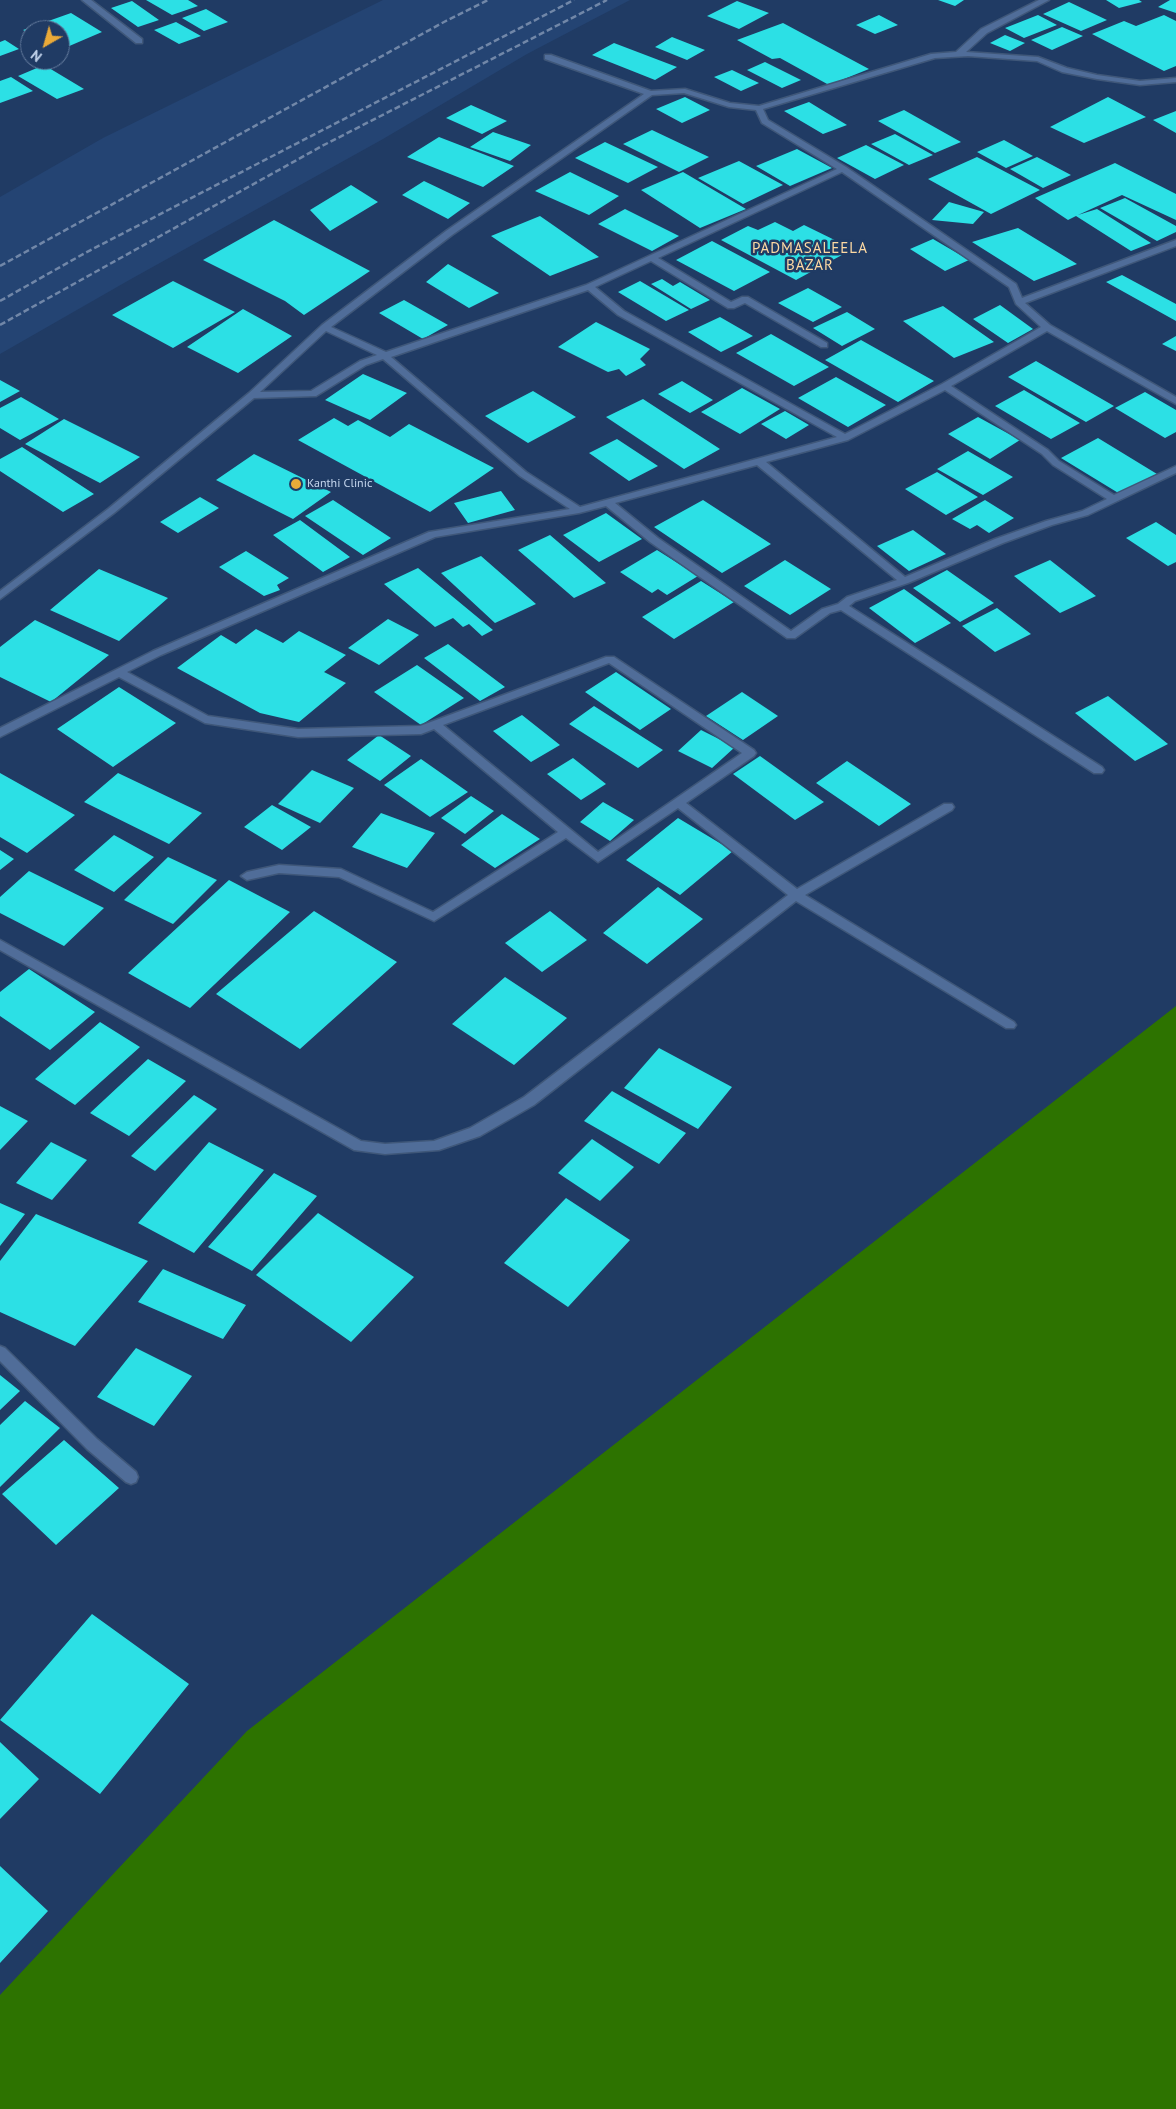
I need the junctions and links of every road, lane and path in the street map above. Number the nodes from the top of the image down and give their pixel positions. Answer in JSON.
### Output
{"nodes":[{"id":1,"x":86,"y":0,"type":"edge"},
{"id":2,"x":1045,"y":0,"type":"edge"},
{"id":3,"x":139,"y":41,"type":"dead end"},
{"id":4,"x":958,"y":55,"type":"junction"},
{"id":5,"x":548,"y":56,"type":"dead end"},
{"id":6,"x":1176,"y":80,"type":"edge"},
{"id":7,"x":650,"y":93,"type":"junction"},
{"id":8,"x":759,"y":108,"type":"junction"},
{"id":9,"x":842,"y":169,"type":"junction"},
{"id":10,"x":1176,"y":243,"type":"edge"},
{"id":11,"x":652,"y":258,"type":"junction"},
{"id":12,"x":589,"y":287,"type":"junction"},
{"id":13,"x":1019,"y":302,"type":"junction"},
{"id":14,"x":326,"y":327,"type":"junction"},
{"id":15,"x":1047,"y":327,"type":"junction"},
{"id":16,"x":824,"y":345,"type":"dead end"},
{"id":17,"x":384,"y":355,"type":"junction"},
{"id":18,"x":945,"y":386,"type":"junction"},
{"id":19,"x":252,"y":395,"type":"junction"},
{"id":20,"x":1176,"y":401,"type":"edge"},
{"id":21,"x":845,"y":438,"type":"junction"},
{"id":22,"x":758,"y":461,"type":"junction"},
{"id":23,"x":1176,"y":469,"type":"edge"},
{"id":24,"x":1114,"y":499,"type":"junction"},
{"id":25,"x":608,"y":502,"type":"junction"},
{"id":26,"x":579,"y":510,"type":"junction"},
{"id":27,"x":904,"y":581,"type":"junction"},
{"id":28,"x":0,"y":596,"type":"edge"},
{"id":29,"x":842,"y":606,"type":"junction"},
{"id":30,"x":120,"y":673,"type":"junction"},
{"id":31,"x":435,"y":724,"type":"junction"},
{"id":32,"x":0,"y":733,"type":"edge"},
{"id":33,"x":1098,"y":770,"type":"dead end"},
{"id":34,"x":677,"y":802,"type":"junction"},
{"id":35,"x":948,"y":807,"type":"dead end"},
{"id":36,"x":566,"y":832,"type":"junction"},
{"id":37,"x":247,"y":876,"type":"dead end"},
{"id":38,"x":796,"y":895,"type":"junction"},
{"id":39,"x":0,"y":944,"type":"edge"},
{"id":40,"x":1010,"y":1025,"type":"dead end"},
{"id":41,"x":0,"y":1352,"type":"edge"},
{"id":42,"x":131,"y":1478,"type":"dead end"}],
"edges":[{"from":1,"to":3,"type":"street"},
{"from":2,"to":4,"type":"street"},
{"from":4,"to":6,"type":"street"},
{"from":4,"to":8,"type":"street"},
{"from":5,"to":7,"type":"street"},
{"from":7,"to":8,"type":"street"},
{"from":7,"to":14,"type":"street"},
{"from":8,"to":9,"type":"street"},
{"from":9,"to":11,"type":"street"},
{"from":9,"to":13,"type":"street"},
{"from":10,"to":13,"type":"street"},
{"from":11,"to":12,"type":"street"},
{"from":11,"to":16,"type":"street"},
{"from":12,"to":17,"type":"street"},
{"from":12,"to":21,"type":"street"},
{"from":13,"to":15,"type":"street"},
{"from":14,"to":17,"type":"street"},
{"from":14,"to":19,"type":"street"},
{"from":15,"to":18,"type":"street"},
{"from":15,"to":20,"type":"street"},
{"from":17,"to":19,"type":"street"},
{"from":17,"to":26,"type":"street"},
{"from":18,"to":21,"type":"street"},
{"from":18,"to":24,"type":"street"},
{"from":19,"to":28,"type":"street"},
{"from":21,"to":22,"type":"street"},
{"from":22,"to":25,"type":"street"},
{"from":22,"to":27,"type":"street"},
{"from":23,"to":24,"type":"street"},
{"from":24,"to":27,"type":"street"},
{"from":25,"to":26,"type":"street"},
{"from":25,"to":29,"type":"street"},
{"from":26,"to":30,"type":"street"},
{"from":27,"to":29,"type":"street"},
{"from":29,"to":33,"type":"street"},
{"from":30,"to":31,"type":"street"},
{"from":30,"to":32,"type":"street"},
{"from":31,"to":34,"type":"street"},
{"from":31,"to":36,"type":"street"},
{"from":34,"to":36,"type":"street"},
{"from":34,"to":38,"type":"street"},
{"from":35,"to":38,"type":"street"},
{"from":36,"to":37,"type":"street"},
{"from":38,"to":39,"type":"street"},
{"from":38,"to":40,"type":"street"},
{"from":41,"to":42,"type":"street"}]}
